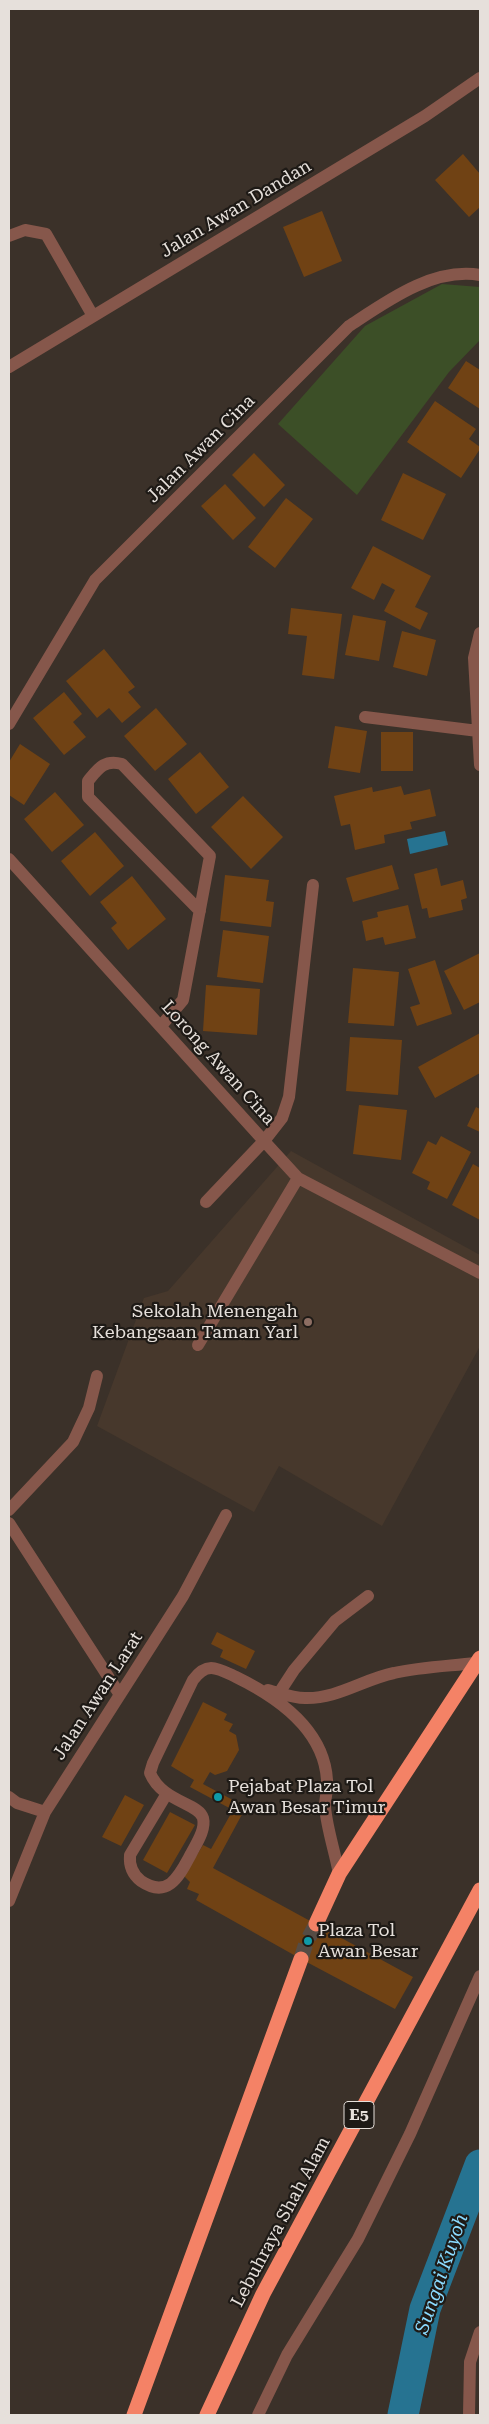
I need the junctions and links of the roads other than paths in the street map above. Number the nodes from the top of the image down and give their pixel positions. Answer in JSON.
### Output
{"nodes":[{"id":1,"x":480,"y":78,"type":"edge"},
{"id":2,"x":9,"y":236,"type":"edge"},
{"id":3,"x":480,"y":275,"type":"edge"},
{"id":4,"x":93,"y":316,"type":"junction"},
{"id":5,"x":9,"y":367,"type":"edge"},
{"id":6,"x":480,"y":633,"type":"edge"},
{"id":7,"x":365,"y":717,"type":"dead end"},
{"id":8,"x":9,"y":724,"type":"edge"},
{"id":9,"x":478,"y":731,"type":"junction"},
{"id":10,"x":479,"y":746,"type":"edge"},
{"id":11,"x":480,"y":765,"type":"edge"},
{"id":12,"x":9,"y":860,"type":"edge"},
{"id":13,"x":313,"y":885,"type":"dead end"},
{"id":14,"x":200,"y":911,"type":"junction"},
{"id":15,"x":161,"y":1026,"type":"junction"},
{"id":16,"x":264,"y":1141,"type":"junction"},
{"id":17,"x":298,"y":1178,"type":"junction"},
{"id":18,"x":206,"y":1202,"type":"dead end"},
{"id":19,"x":480,"y":1273,"type":"edge"},
{"id":20,"x":198,"y":1345,"type":"dead end"},
{"id":21,"x":97,"y":1376,"type":"dead end"},
{"id":22,"x":9,"y":1510,"type":"edge"},
{"id":23,"x":226,"y":1515,"type":"dead end"},
{"id":24,"x":9,"y":1523,"type":"edge"},
{"id":25,"x":368,"y":1596,"type":"dead end"},
{"id":26,"x":478,"y":1661,"type":"edge"},
{"id":27,"x":253,"y":1686,"type":"junction"},
{"id":28,"x":279,"y":1693,"type":"junction"},
{"id":29,"x":120,"y":1696,"type":"junction"},
{"id":30,"x":166,"y":1795,"type":"junction"},
{"id":31,"x":9,"y":1797,"type":"edge"},
{"id":32,"x":45,"y":1812,"type":"junction"},
{"id":33,"x":339,"y":1874,"type":"junction"},
{"id":34,"x":480,"y":1890,"type":"edge"},
{"id":35,"x":9,"y":1901,"type":"edge"},
{"id":36,"x":316,"y":1924,"type":"tunnel mouth"},
{"id":37,"x":300,"y":1959,"type":"tunnel mouth"},
{"id":38,"x":480,"y":1976,"type":"edge"},
{"id":39,"x":480,"y":2332,"type":"edge"},
{"id":40,"x":134,"y":2415,"type":"edge"},
{"id":41,"x":207,"y":2415,"type":"edge"},
{"id":42,"x":258,"y":2415,"type":"edge"},
{"id":43,"x":469,"y":2415,"type":"edge"}],
"edges":[{"from":1,"to":4,"type":"street","name":"Jalan Awan Dandan"},
{"from":2,"to":4,"type":"street"},
{"from":3,"to":8,"type":"street","name":"Jalan Awan Cina"},
{"from":4,"to":5,"type":"street","name":"Jalan Awan Dandan"},
{"from":6,"to":9,"type":"street"},
{"from":7,"to":9,"type":"street"},
{"from":9,"to":10,"type":"street"},
{"from":10,"to":11,"type":"street"},
{"from":12,"to":15,"type":"street","name":"Lorong Awan Cina"},
{"from":13,"to":16,"type":"street","name":"Lorong Awan Cina"},
{"from":14,"to":14,"type":"street"},
{"from":14,"to":15,"type":"street"},
{"from":15,"to":16,"type":"street","name":"Lorong Awan Cina"},
{"from":16,"to":17,"type":"street"},
{"from":16,"to":18,"type":"street"},
{"from":17,"to":19,"type":"street"},
{"from":17,"to":20,"type":"street"},
{"from":21,"to":22,"type":"street"},
{"from":23,"to":29,"type":"street","name":"Jalan Awan Larat"},
{"from":24,"to":29,"type":"street"},
{"from":25,"to":28,"type":"street"},
{"from":26,"to":28,"type":"street"},
{"from":26,"to":33,"type":"highway"},
{"from":27,"to":28,"type":"street"},
{"from":27,"to":30,"type":"street"},
{"from":27,"to":33,"type":"street"},
{"from":29,"to":32,"type":"street","name":"Jalan Awan Larat"},
{"from":30,"to":30,"type":"street"},
{"from":31,"to":32,"type":"street"},
{"from":32,"to":35,"type":"street","name":"Jalan Awan Larat"},
{"from":33,"to":36,"type":"highway"},
{"from":34,"to":41,"type":"highway","name":"Lebuhraya Shah Alam","number":"E5"},
{"from":37,"to":40,"type":"highway"},
{"from":38,"to":42,"type":"street"},
{"from":39,"to":43,"type":"street"}]}
